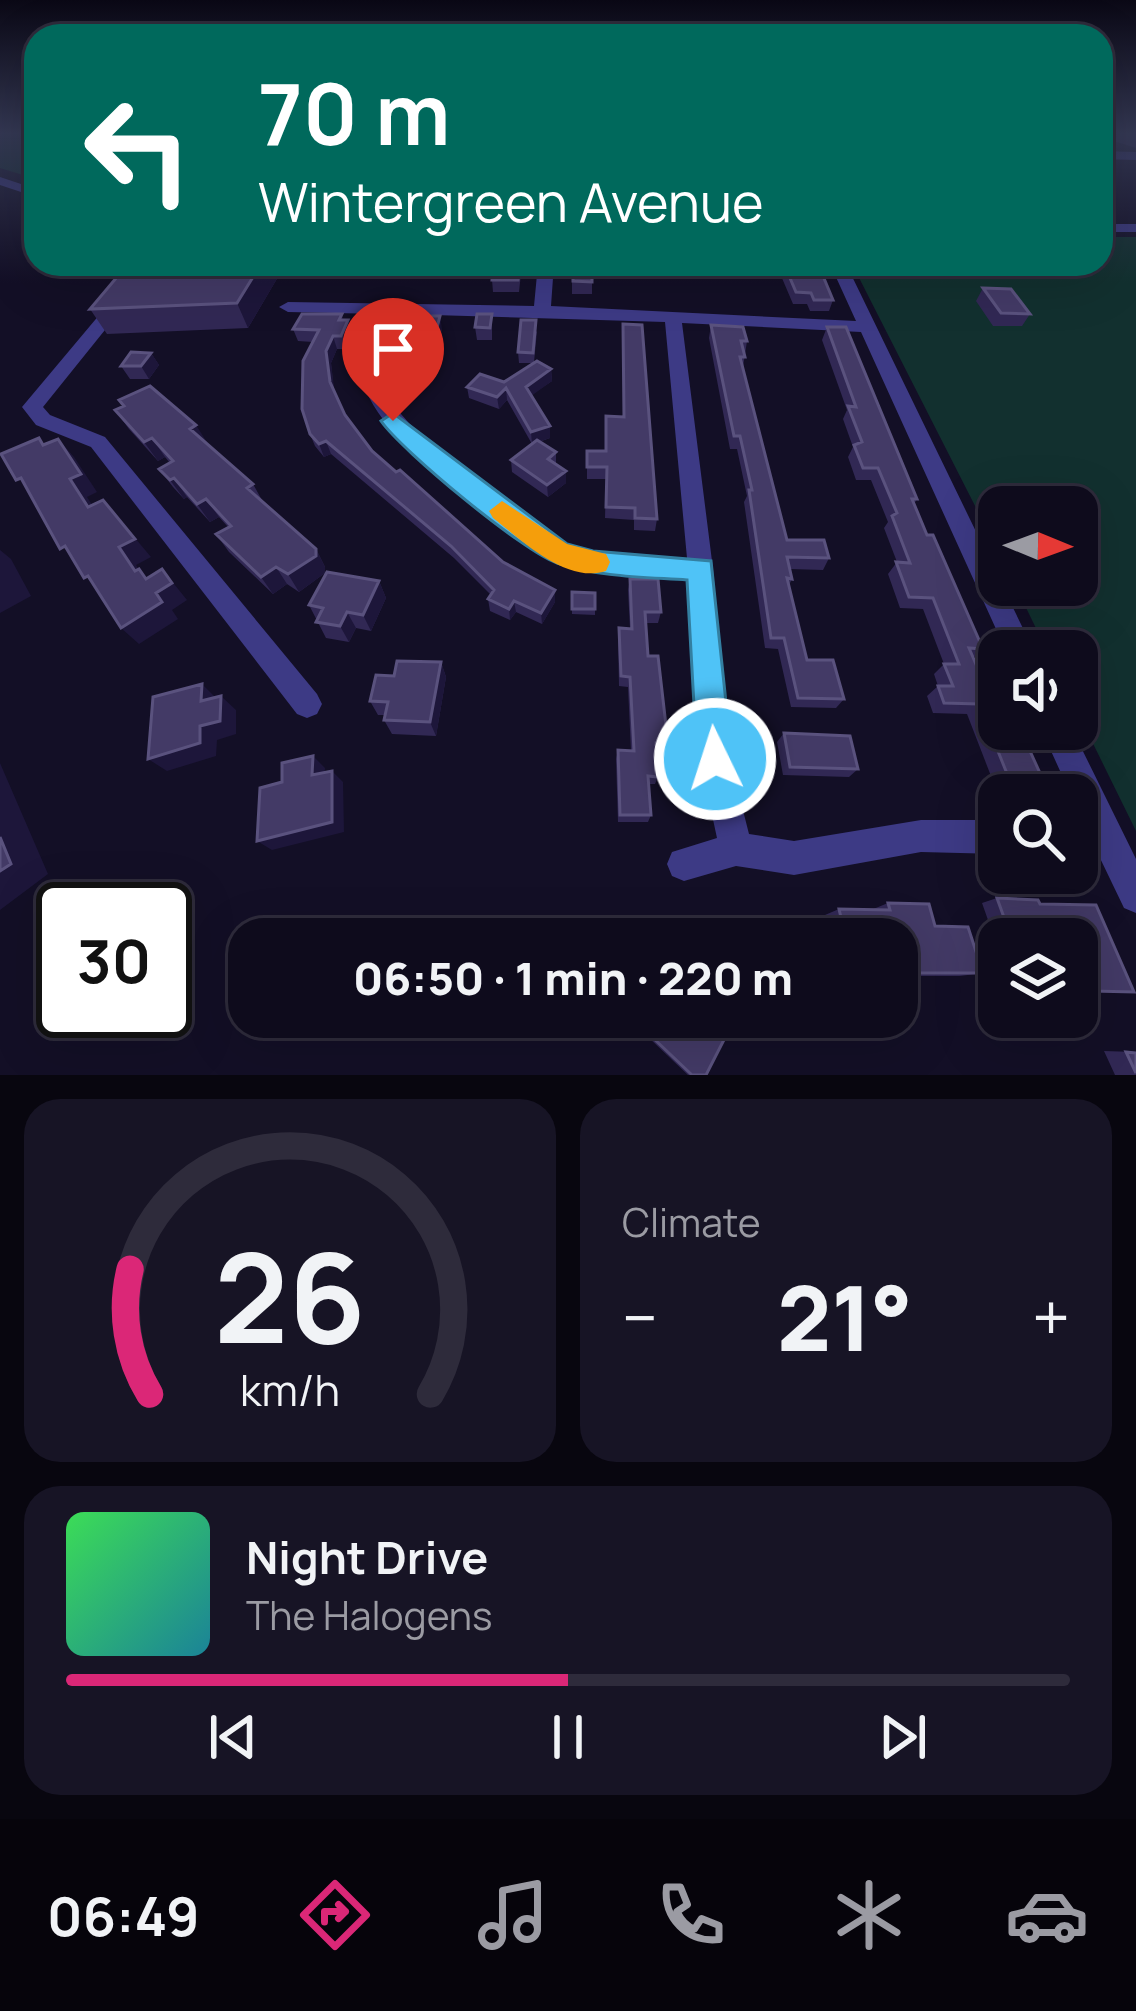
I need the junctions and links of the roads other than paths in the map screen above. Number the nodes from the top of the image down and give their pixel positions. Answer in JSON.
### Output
{"nodes":[{"id":1,"x":140,"y":276,"type":"edge"},
{"id":2,"x":545,"y":276,"type":"edge"},
{"id":3,"x":844,"y":276,"type":"edge"},
{"id":4,"x":288,"y":308,"type":"dead end"},
{"id":5,"x":392,"y":310,"type":"junction"},
{"id":6,"x":542,"y":311,"type":"junction"},
{"id":7,"x":673,"y":319,"type":"junction"},
{"id":8,"x":868,"y":327,"type":"junction"},
{"id":9,"x":701,"y":569,"type":"junction"},
{"id":10,"x":1010,"y":630,"type":"edge"},
{"id":11,"x":307,"y":704,"type":"dead end"},
{"id":12,"x":978,"y":837,"type":"edge"},
{"id":13,"x":1098,"y":847,"type":"edge"},
{"id":14,"x":736,"y":849,"type":"junction"},
{"id":15,"x":684,"y":864,"type":"dead end"},
{"id":16,"x":1136,"y":896,"type":"edge"}],
"edges":[{"from":1,"to":11,"type":"street"},
{"from":2,"to":6,"type":"street"},
{"from":3,"to":8,"type":"street"},
{"from":4,"to":5,"type":"street"},
{"from":5,"to":6,"type":"street"},
{"from":5,"to":9,"type":"street"},
{"from":6,"to":7,"type":"street"},
{"from":7,"to":8,"type":"street"},
{"from":7,"to":9,"type":"street"},
{"from":8,"to":10,"type":"street"},
{"from":9,"to":14,"type":"street"},
{"from":12,"to":14,"type":"street"},
{"from":13,"to":16,"type":"street"},
{"from":14,"to":15,"type":"street"}]}
